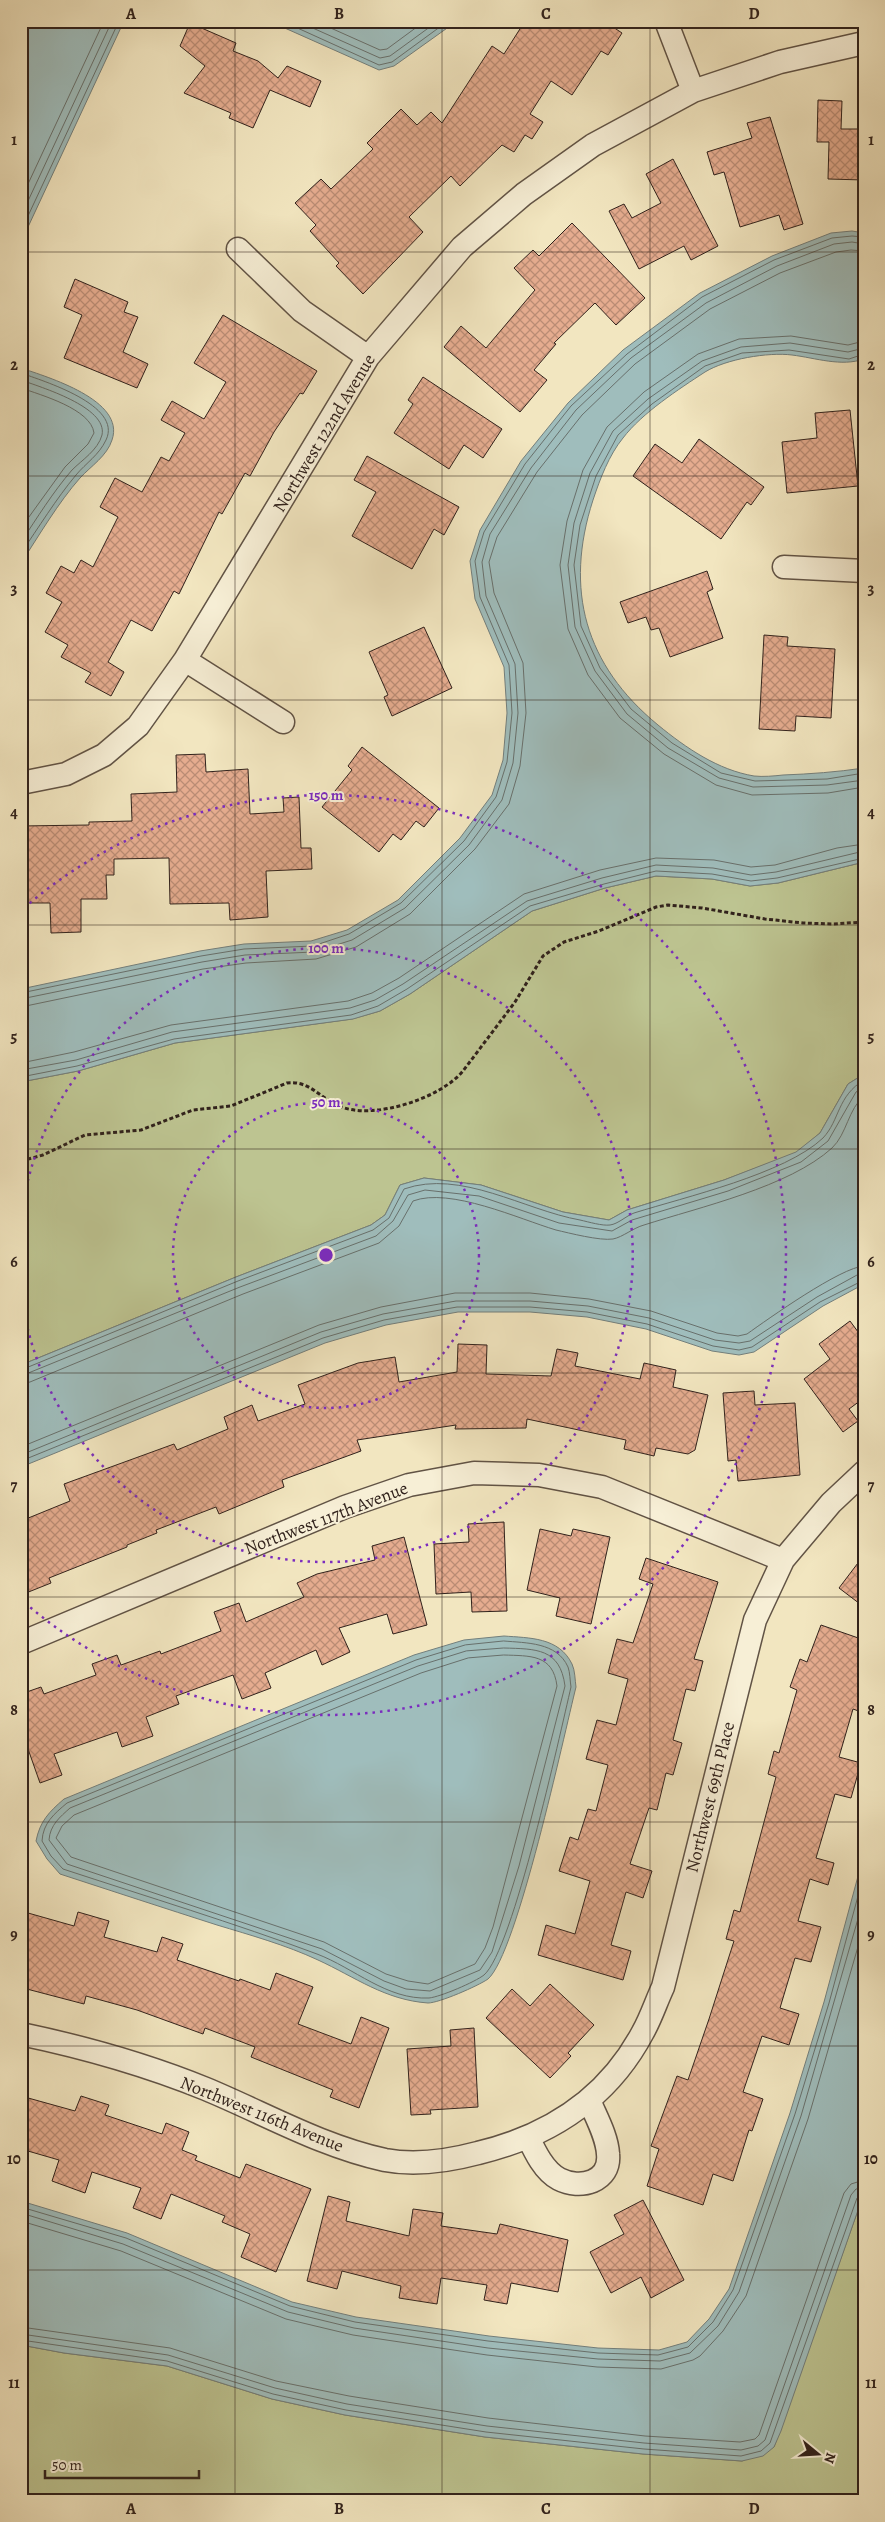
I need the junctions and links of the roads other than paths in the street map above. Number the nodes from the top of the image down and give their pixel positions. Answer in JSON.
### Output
{"nodes":[{"id":1,"x":666,"y":21,"type":"edge"},
{"id":2,"x":864,"y":43,"type":"edge"},
{"id":3,"x":693,"y":91,"type":"junction"},
{"id":4,"x":238,"y":249,"type":"dead end"},
{"id":5,"x":368,"y":357,"type":"junction"},
{"id":6,"x":784,"y":567,"type":"dead end"},
{"id":7,"x":864,"y":571,"type":"edge"},
{"id":8,"x":185,"y":660,"type":"junction"},
{"id":9,"x":283,"y":722,"type":"dead end"},
{"id":10,"x":21,"y":783,"type":"edge"},
{"id":11,"x":864,"y":1472,"type":"edge"},
{"id":12,"x":783,"y":1560,"type":"junction"},
{"id":13,"x":21,"y":1643,"type":"edge"},
{"id":14,"x":21,"y":2034,"type":"edge"},
{"id":15,"x":590,"y":2100,"type":"junction"},
{"id":16,"x":559,"y":2121,"type":"joint"},
{"id":17,"x":528,"y":2136,"type":"junction"}],
"edges":[{"from":1,"to":3,"type":"street"},
{"from":2,"to":3,"type":"street","name":"Northwest 122nd Avenue"},
{"from":3,"to":5,"type":"street","name":"Northwest 122nd Avenue"},
{"from":4,"to":5,"type":"street"},
{"from":5,"to":8,"type":"street","name":"Northwest 122nd Avenue"},
{"from":6,"to":7,"type":"street"},
{"from":8,"to":9,"type":"street"},
{"from":8,"to":10,"type":"street","name":"Northwest 122nd Avenue"},
{"from":11,"to":12,"type":"street","name":"Northwest 69th Place"},
{"from":12,"to":13,"type":"street","name":"Northwest 117th Avenue"},
{"from":12,"to":15,"type":"street","name":"Northwest 69th Place"},
{"from":14,"to":17,"type":"street","name":"Northwest 116th Avenue"},
{"from":15,"to":16,"type":"street","name":"Northwest 69th Place"},
{"from":15,"to":17,"type":"street"},
{"from":16,"to":17,"type":"street","name":"Northwest 116th Avenue"}]}
